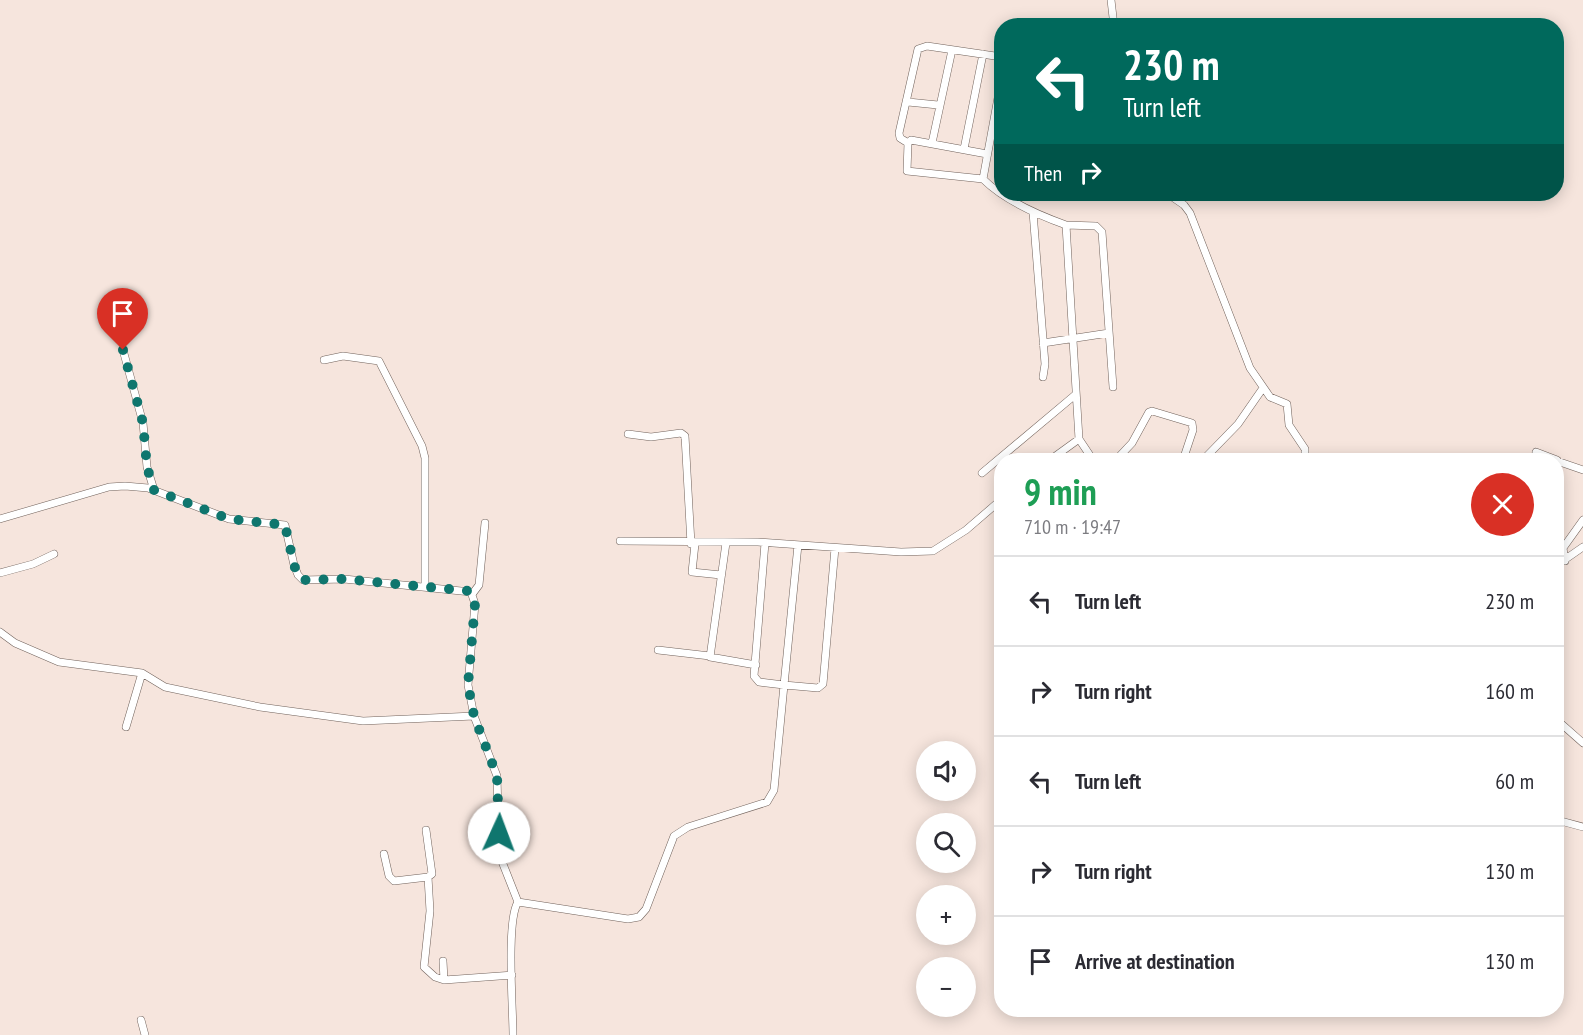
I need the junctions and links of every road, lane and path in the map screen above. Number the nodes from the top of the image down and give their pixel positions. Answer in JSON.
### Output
{"nodes":[{"id":1,"x":1111,"y":0,"type":"edge"},
{"id":2,"x":1113,"y":18,"type":"edge"},
{"id":3,"x":952,"y":50,"type":"junction"},
{"id":4,"x":983,"y":54,"type":"junction"},
{"id":5,"x":994,"y":56,"type":"edge"},
{"id":6,"x":908,"y":102,"type":"junction"},
{"id":7,"x":939,"y":105,"type":"junction"},
{"id":8,"x":994,"y":122,"type":"edge"},
{"id":9,"x":993,"y":128,"type":"joint"},
{"id":10,"x":908,"y":143,"type":"junction"},
{"id":11,"x":932,"y":143,"type":"junction"},
{"id":12,"x":964,"y":148,"type":"junction"},
{"id":13,"x":987,"y":154,"type":"junction"},
{"id":14,"x":983,"y":179,"type":"junction"},
{"id":15,"x":994,"y":186,"type":"edge"},
{"id":16,"x":1017,"y":201,"type":"edge"},
{"id":17,"x":1178,"y":201,"type":"edge"},
{"id":18,"x":1034,"y":212,"type":"junction"},
{"id":19,"x":1066,"y":225,"type":"junction"},
{"id":20,"x":1109,"y":333,"type":"junction"},
{"id":21,"x":1072,"y":339,"type":"junction"},
{"id":22,"x":1043,"y":344,"type":"junction"},
{"id":23,"x":123,"y":350,"type":"dead end"},
{"id":24,"x":324,"y":360,"type":"dead end"},
{"id":25,"x":1043,"y":377,"type":"dead end"},
{"id":26,"x":1113,"y":387,"type":"dead end"},
{"id":27,"x":1263,"y":388,"type":"junction"},
{"id":28,"x":1075,"y":395,"type":"junction"},
{"id":29,"x":628,"y":434,"type":"dead end"},
{"id":30,"x":1079,"y":439,"type":"junction"},
{"id":31,"x":1006,"y":453,"type":"edge"},
{"id":32,"x":1060,"y":453,"type":"edge"},
{"id":33,"x":1088,"y":453,"type":"edge"},
{"id":34,"x":1123,"y":453,"type":"edge"},
{"id":35,"x":1185,"y":453,"type":"edge"},
{"id":36,"x":1210,"y":453,"type":"edge"},
{"id":37,"x":1305,"y":453,"type":"edge"},
{"id":38,"x":994,"y":463,"type":"edge"},
{"id":39,"x":1564,"y":463,"type":"edge"},
{"id":40,"x":1583,"y":471,"type":"edge"},
{"id":41,"x":982,"y":473,"type":"dead end"},
{"id":42,"x":154,"y":490,"type":"junction"},
{"id":43,"x":994,"y":507,"type":"edge"},
{"id":44,"x":0,"y":519,"type":"edge"},
{"id":45,"x":1583,"y":520,"type":"edge"},
{"id":46,"x":485,"y":523,"type":"dead end"},
{"id":47,"x":620,"y":541,"type":"dead end"},
{"id":48,"x":726,"y":543,"type":"junction"},
{"id":49,"x":765,"y":543,"type":"junction"},
{"id":50,"x":693,"y":544,"type":"junction"},
{"id":51,"x":798,"y":545,"type":"junction"},
{"id":52,"x":1583,"y":547,"type":"edge"},
{"id":53,"x":835,"y":548,"type":"junction"},
{"id":54,"x":1564,"y":549,"type":"edge"},
{"id":55,"x":54,"y":554,"type":"dead end"},
{"id":56,"x":1564,"y":558,"type":"edge"},
{"id":57,"x":1565,"y":561,"type":"joint"},
{"id":58,"x":0,"y":573,"type":"edge"},
{"id":59,"x":722,"y":575,"type":"junction"},
{"id":60,"x":425,"y":587,"type":"junction"},
{"id":61,"x":473,"y":594,"type":"junction"},
{"id":62,"x":0,"y":632,"type":"edge"},
{"id":63,"x":658,"y":650,"type":"dead end"},
{"id":64,"x":710,"y":656,"type":"junction"},
{"id":65,"x":756,"y":664,"type":"junction"},
{"id":66,"x":142,"y":673,"type":"junction"},
{"id":67,"x":784,"y":684,"type":"junction"},
{"id":68,"x":474,"y":716,"type":"junction"},
{"id":69,"x":1564,"y":726,"type":"edge"},
{"id":70,"x":126,"y":727,"type":"dead end"},
{"id":71,"x":1583,"y":743,"type":"edge"},
{"id":72,"x":1564,"y":822,"type":"edge"},
{"id":73,"x":1583,"y":827,"type":"edge"},
{"id":74,"x":426,"y":830,"type":"dead end"},
{"id":75,"x":384,"y":854,"type":"dead end"},
{"id":76,"x":428,"y":878,"type":"junction"},
{"id":77,"x":519,"y":902,"type":"junction"},
{"id":78,"x":443,"y":962,"type":"dead end"},
{"id":79,"x":512,"y":975,"type":"junction"},
{"id":80,"x":444,"y":980,"type":"junction"},
{"id":81,"x":141,"y":1020,"type":"dead end"},
{"id":82,"x":145,"y":1035,"type":"edge"},
{"id":83,"x":513,"y":1035,"type":"edge"}],
"edges":[{"from":1,"to":2,"type":"street"},
{"from":3,"to":4,"type":"street"},
{"from":3,"to":6,"type":"street"},
{"from":3,"to":7,"type":"street"},
{"from":4,"to":5,"type":"street"},
{"from":4,"to":12,"type":"street"},
{"from":6,"to":7,"type":"street"},
{"from":6,"to":10,"type":"street"},
{"from":7,"to":11,"type":"street"},
{"from":8,"to":9,"type":"street"},
{"from":9,"to":13,"type":"street"},
{"from":10,"to":11,"type":"street"},
{"from":10,"to":14,"type":"street"},
{"from":11,"to":12,"type":"street"},
{"from":12,"to":13,"type":"street"},
{"from":13,"to":14,"type":"street"},
{"from":14,"to":15,"type":"street"},
{"from":16,"to":18,"type":"street"},
{"from":17,"to":27,"type":"street"},
{"from":18,"to":19,"type":"street"},
{"from":18,"to":22,"type":"street"},
{"from":19,"to":20,"type":"street"},
{"from":19,"to":21,"type":"street"},
{"from":20,"to":21,"type":"street"},
{"from":20,"to":26,"type":"street"},
{"from":21,"to":22,"type":"street"},
{"from":21,"to":28,"type":"street"},
{"from":22,"to":25,"type":"street"},
{"from":23,"to":42,"type":"street"},
{"from":24,"to":60,"type":"street"},
{"from":27,"to":36,"type":"street"},
{"from":27,"to":37,"type":"street"},
{"from":28,"to":30,"type":"street"},
{"from":28,"to":31,"type":"street"},
{"from":29,"to":50,"type":"street"},
{"from":30,"to":32,"type":"street"},
{"from":30,"to":33,"type":"street"},
{"from":34,"to":35,"type":"street"},
{"from":38,"to":41,"type":"street"},
{"from":39,"to":40,"type":"street"},
{"from":42,"to":44,"type":"street"},
{"from":42,"to":60,"type":"street"},
{"from":43,"to":53,"type":"street"},
{"from":45,"to":54,"type":"street"},
{"from":46,"to":61,"type":"street"},
{"from":47,"to":50,"type":"street"},
{"from":48,"to":49,"type":"street"},
{"from":48,"to":50,"type":"street"},
{"from":48,"to":59,"type":"street"},
{"from":49,"to":51,"type":"street"},
{"from":49,"to":65,"type":"street"},
{"from":50,"to":59,"type":"street"},
{"from":51,"to":53,"type":"street"},
{"from":51,"to":67,"type":"street"},
{"from":52,"to":57,"type":"street"},
{"from":53,"to":67,"type":"street"},
{"from":55,"to":58,"type":"street"},
{"from":56,"to":57,"type":"street"},
{"from":59,"to":64,"type":"street"},
{"from":60,"to":61,"type":"street"},
{"from":61,"to":68,"type":"street"},
{"from":62,"to":66,"type":"street"},
{"from":63,"to":64,"type":"street"},
{"from":64,"to":65,"type":"street"},
{"from":65,"to":67,"type":"street"},
{"from":66,"to":68,"type":"street"},
{"from":66,"to":70,"type":"street"},
{"from":67,"to":77,"type":"street"},
{"from":68,"to":77,"type":"street"},
{"from":69,"to":71,"type":"street"},
{"from":72,"to":73,"type":"street"},
{"from":74,"to":76,"type":"street"},
{"from":75,"to":76,"type":"street"},
{"from":76,"to":80,"type":"street"},
{"from":77,"to":79,"type":"street"},
{"from":78,"to":80,"type":"street"},
{"from":79,"to":80,"type":"street"},
{"from":79,"to":83,"type":"street"},
{"from":81,"to":82,"type":"street"}]}
